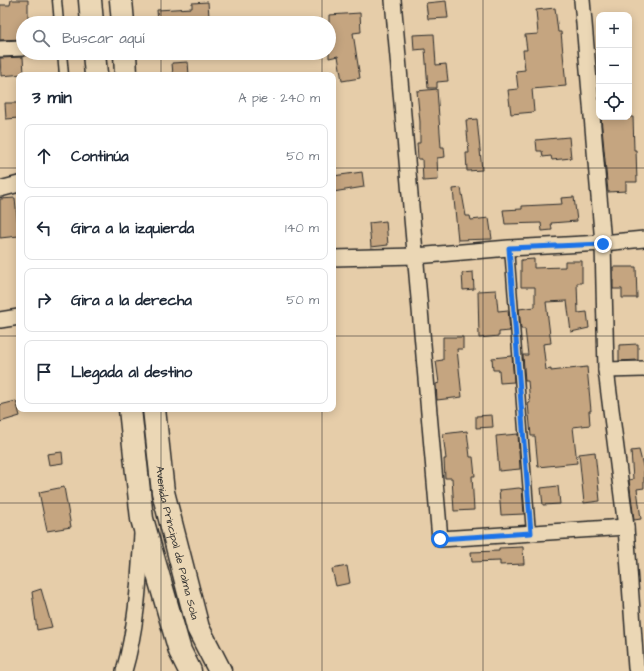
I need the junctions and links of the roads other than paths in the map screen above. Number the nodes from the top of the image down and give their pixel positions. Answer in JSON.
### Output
{"nodes":[{"id":1,"x":57,"y":0,"type":"edge"},
{"id":2,"x":90,"y":0,"type":"edge"},
{"id":3,"x":121,"y":0,"type":"edge"},
{"id":4,"x":393,"y":0,"type":"edge"},
{"id":5,"x":582,"y":0,"type":"edge"},
{"id":6,"x":58,"y":16,"type":"edge"},
{"id":7,"x":91,"y":16,"type":"edge"},
{"id":8,"x":122,"y":16,"type":"edge"},
{"id":9,"x":16,"y":48,"type":"edge"},
{"id":10,"x":0,"y":49,"type":"edge"},
{"id":11,"x":63,"y":60,"type":"edge"},
{"id":12,"x":95,"y":60,"type":"edge"},
{"id":13,"x":125,"y":60,"type":"edge"},
{"id":14,"x":64,"y":72,"type":"edge"},
{"id":15,"x":96,"y":72,"type":"edge"},
{"id":16,"x":126,"y":72,"type":"edge"},
{"id":17,"x":16,"y":185,"type":"edge"},
{"id":18,"x":0,"y":189,"type":"edge"},
{"id":19,"x":644,"y":239,"type":"edge"},
{"id":20,"x":603,"y":244,"type":"junction"},
{"id":21,"x":509,"y":248,"type":"junction"},
{"id":22,"x":416,"y":256,"type":"junction"},
{"id":23,"x":336,"y":258,"type":"edge"},
{"id":24,"x":16,"y":317,"type":"edge"},
{"id":25,"x":0,"y":320,"type":"edge"},
{"id":26,"x":644,"y":369,"type":"edge"},
{"id":27,"x":606,"y":370,"type":"junction"},
{"id":28,"x":130,"y":412,"type":"edge"},
{"id":29,"x":154,"y":412,"type":"edge"},
{"id":30,"x":142,"y":519,"type":"junction"},
{"id":31,"x":626,"y":527,"type":"junction"},
{"id":32,"x":531,"y":533,"type":"junction"},
{"id":33,"x":124,"y":671,"type":"edge"},
{"id":34,"x":190,"y":671,"type":"edge"},
{"id":35,"x":220,"y":671,"type":"edge"},
{"id":36,"x":638,"y":671,"type":"edge"}],
"edges":[{"from":1,"to":6,"type":"lane"},
{"from":2,"to":7,"type":"highway"},
{"from":3,"to":8,"type":"highway"},
{"from":4,"to":22,"type":"street"},
{"from":5,"to":20,"type":"street"},
{"from":9,"to":10,"type":"street"},
{"from":11,"to":14,"type":"lane"},
{"from":12,"to":15,"type":"highway"},
{"from":13,"to":16,"type":"highway"},
{"from":17,"to":18,"type":"street"},
{"from":19,"to":20,"type":"street"},
{"from":20,"to":21,"type":"street"},
{"from":20,"to":27,"type":"street"},
{"from":21,"to":22,"type":"street"},
{"from":21,"to":32,"type":"lane"},
{"from":22,"to":23,"type":"street"},
{"from":22,"to":32,"type":"street"},
{"from":24,"to":25,"type":"street"},
{"from":26,"to":27,"type":"street"},
{"from":27,"to":31,"type":"street"},
{"from":28,"to":30,"type":"highway"},
{"from":29,"to":35,"type":"highway","name":"Avenida Principal de Palma Sola"},
{"from":30,"to":33,"type":"street"},
{"from":30,"to":34,"type":"highway"},
{"from":31,"to":32,"type":"street"},
{"from":31,"to":36,"type":"street"}]}
